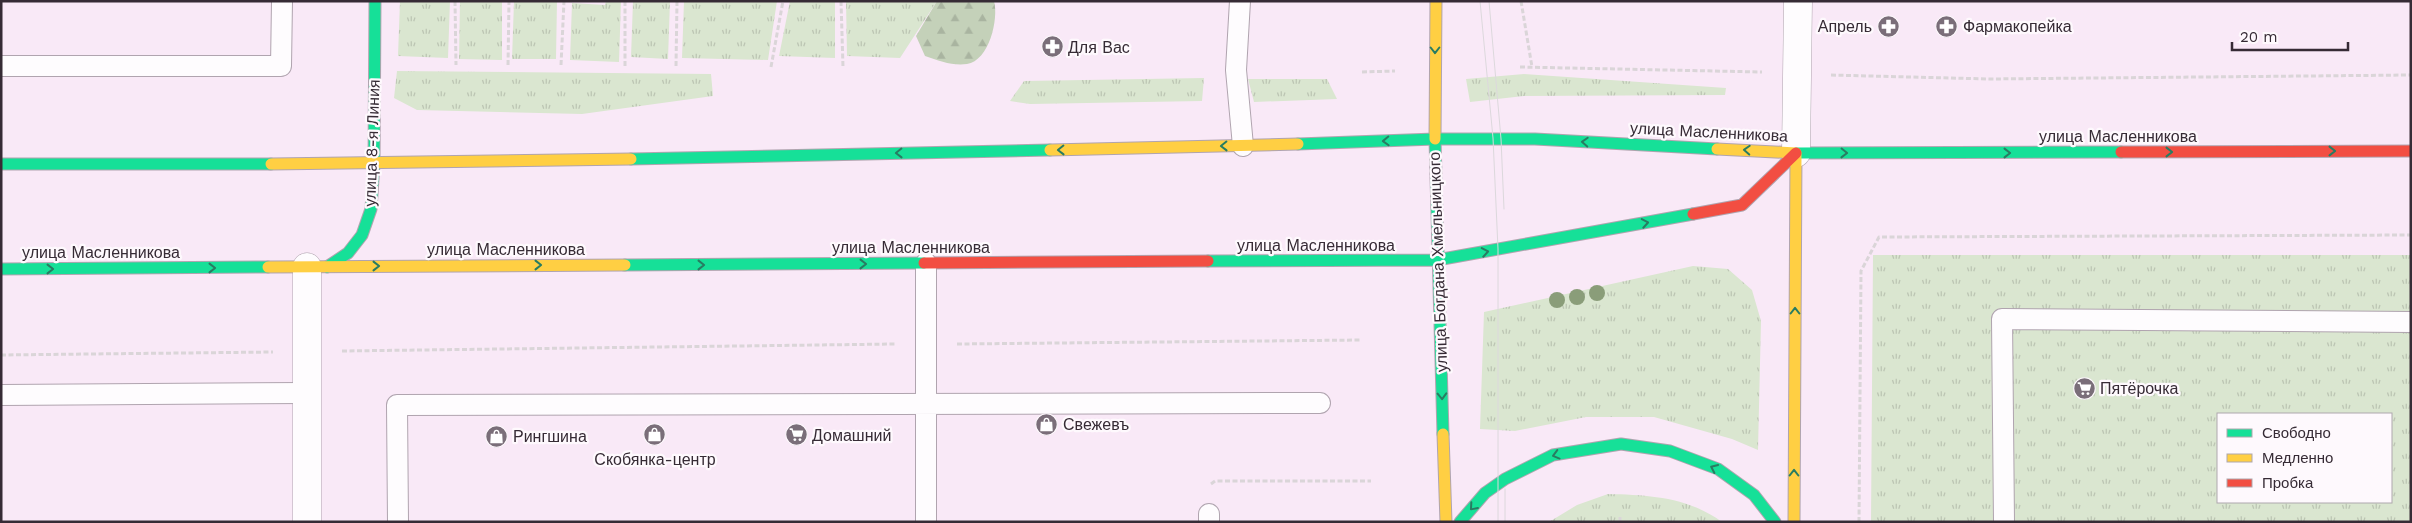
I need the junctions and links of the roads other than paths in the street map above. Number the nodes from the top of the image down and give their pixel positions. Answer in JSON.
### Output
{"nodes":[{"id":1,"x":282,"y":1,"type":"edge"},
{"id":2,"x":375,"y":1,"type":"edge"},
{"id":3,"x":1240,"y":1,"type":"edge"},
{"id":4,"x":1436,"y":1,"type":"edge"},
{"id":5,"x":1798,"y":1,"type":"edge"},
{"id":6,"x":1,"y":66,"type":"edge"},
{"id":7,"x":1435,"y":139,"type":"junction"},
{"id":8,"x":1243,"y":146,"type":"junction"},
{"id":9,"x":2411,"y":151,"type":"edge"},
{"id":10,"x":1796,"y":153,"type":"junction"},
{"id":11,"x":1,"y":164,"type":"edge"},
{"id":12,"x":374,"y":164,"type":"junction"},
{"id":13,"x":1437,"y":260,"type":"junction"},
{"id":14,"x":926,"y":263,"type":"junction"},
{"id":15,"x":317,"y":267,"type":"junction"},
{"id":16,"x":1,"y":269,"type":"edge"},
{"id":17,"x":2411,"y":322,"type":"edge"},
{"id":18,"x":307,"y":393,"type":"junction"},
{"id":19,"x":1,"y":395,"type":"edge"},
{"id":20,"x":926,"y":402,"type":"junction"},
{"id":21,"x":1320,"y":403,"type":"dead end"},
{"id":22,"x":306,"y":522,"type":"edge"},
{"id":23,"x":398,"y":522,"type":"edge"},
{"id":24,"x":926,"y":522,"type":"edge"},
{"id":25,"x":1446,"y":522,"type":"edge"},
{"id":26,"x":1460,"y":522,"type":"edge"},
{"id":27,"x":1775,"y":522,"type":"edge"},
{"id":28,"x":1794,"y":522,"type":"edge"},
{"id":29,"x":2004,"y":522,"type":"edge"}],
"edges":[{"from":1,"to":6,"type":"lane"},
{"from":2,"to":12,"type":"main road","name":"улица 8-я Линия"},
{"from":3,"to":8,"type":"lane"},
{"from":4,"to":7,"type":"main road","name":"улица Богдана Хмельницкого","one_way":true},
{"from":5,"to":10,"type":"street"},
{"from":7,"to":8,"type":"main road","name":"улица Масленникова","one_way":true},
{"from":10,"to":7,"type":"main road","name":"улица Масленникова","one_way":true},
{"from":7,"to":13,"type":"main road","name":"улица Богдана Хмельницкого"},
{"from":8,"to":12,"type":"main road","name":"улица Масленникова","one_way":true},
{"from":10,"to":9,"type":"main road","name":"улица Масленникова","one_way":true},
{"from":13,"to":10,"type":"main road","name":"улица Масленникова","one_way":true},
{"from":28,"to":10,"type":"main road","one_way":true},
{"from":11,"to":12,"type":"main road","name":"улица Масленникова"},
{"from":12,"to":15,"type":"main road","name":"улица 8-я Линия"},
{"from":13,"to":14,"type":"main road","name":"улица Масленникова"},
{"from":13,"to":25,"type":"main road","name":"улица Богдана Хмельницкого","one_way":true},
{"from":15,"to":14,"type":"main road","name":"улица Масленникова","one_way":true},
{"from":14,"to":20,"type":"lane"},
{"from":16,"to":15,"type":"main road","name":"улица Масленникова","one_way":true},
{"from":15,"to":18,"type":"street"},
{"from":17,"to":29,"type":"lane"},
{"from":18,"to":19,"type":"lane"},
{"from":18,"to":22,"type":"street"},
{"from":20,"to":21,"type":"lane"},
{"from":20,"to":23,"type":"lane"},
{"from":20,"to":24,"type":"lane"},
{"from":27,"to":26,"type":"main road","one_way":true}]}
